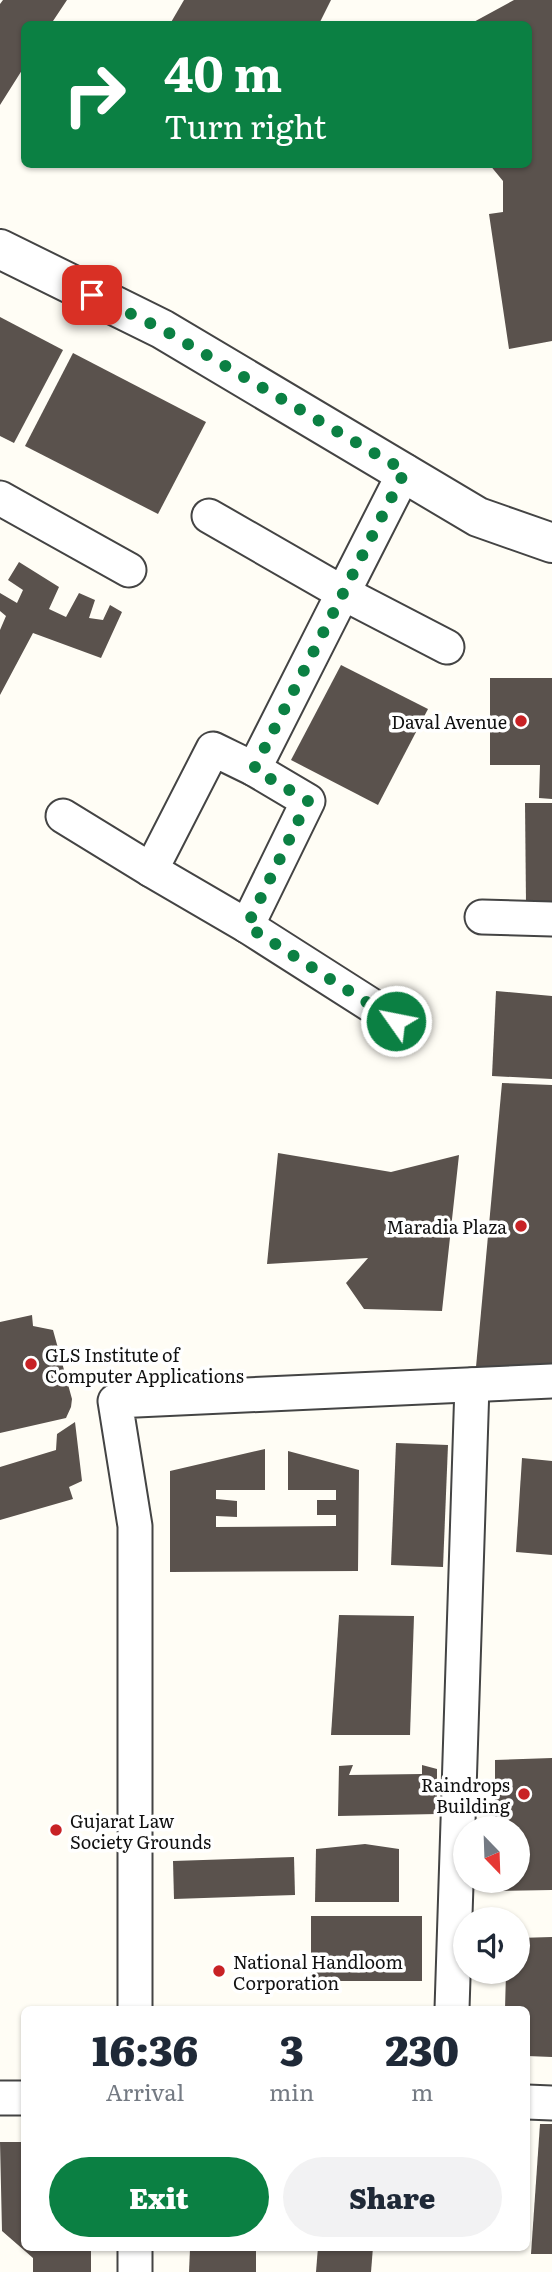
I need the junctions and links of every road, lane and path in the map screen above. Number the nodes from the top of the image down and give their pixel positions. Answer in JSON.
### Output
{"nodes":[{"id":1,"x":0,"y":249,"type":"edge"},
{"id":2,"x":405,"y":471,"type":"junction"},
{"id":3,"x":0,"y":498,"type":"edge"},
{"id":4,"x":209,"y":516,"type":"dead end"},
{"id":5,"x":552,"y":543,"type":"edge"},
{"id":6,"x":129,"y":570,"type":"dead end"},
{"id":7,"x":343,"y":593,"type":"junction"},
{"id":8,"x":447,"y":647,"type":"dead end"},
{"id":9,"x":254,"y":769,"type":"junction"},
{"id":10,"x":63,"y":816,"type":"dead end"},
{"id":11,"x":150,"y":870,"type":"junction"},
{"id":12,"x":482,"y":917,"type":"dead end"},
{"id":13,"x":552,"y":919,"type":"edge"},
{"id":14,"x":247,"y":926,"type":"junction"},
{"id":15,"x":396,"y":1021,"type":"dead end"},
{"id":16,"x":552,"y":1381,"type":"edge"},
{"id":17,"x":472,"y":1385,"type":"junction"},
{"id":18,"x":135,"y":2006,"type":"edge"},
{"id":19,"x":452,"y":2006,"type":"edge"},
{"id":20,"x":0,"y":2098,"type":"edge"},
{"id":21,"x":21,"y":2098,"type":"edge"},
{"id":22,"x":530,"y":2102,"type":"edge"},
{"id":23,"x":552,"y":2103,"type":"edge"},
{"id":24,"x":135,"y":2251,"type":"edge"},
{"id":25,"x":135,"y":2272,"type":"edge"}],
"edges":[{"from":1,"to":2,"type":"street"},
{"from":2,"to":5,"type":"street"},
{"from":2,"to":7,"type":"street"},
{"from":3,"to":6,"type":"street"},
{"from":4,"to":7,"type":"street"},
{"from":7,"to":8,"type":"street"},
{"from":7,"to":9,"type":"street"},
{"from":9,"to":11,"type":"street"},
{"from":9,"to":14,"type":"street"},
{"from":10,"to":11,"type":"street"},
{"from":11,"to":14,"type":"street"},
{"from":12,"to":13,"type":"street"},
{"from":14,"to":15,"type":"street"},
{"from":16,"to":17,"type":"street"},
{"from":17,"to":18,"type":"street"},
{"from":17,"to":19,"type":"street"},
{"from":20,"to":21,"type":"street"},
{"from":22,"to":23,"type":"street"},
{"from":24,"to":25,"type":"street"}]}
